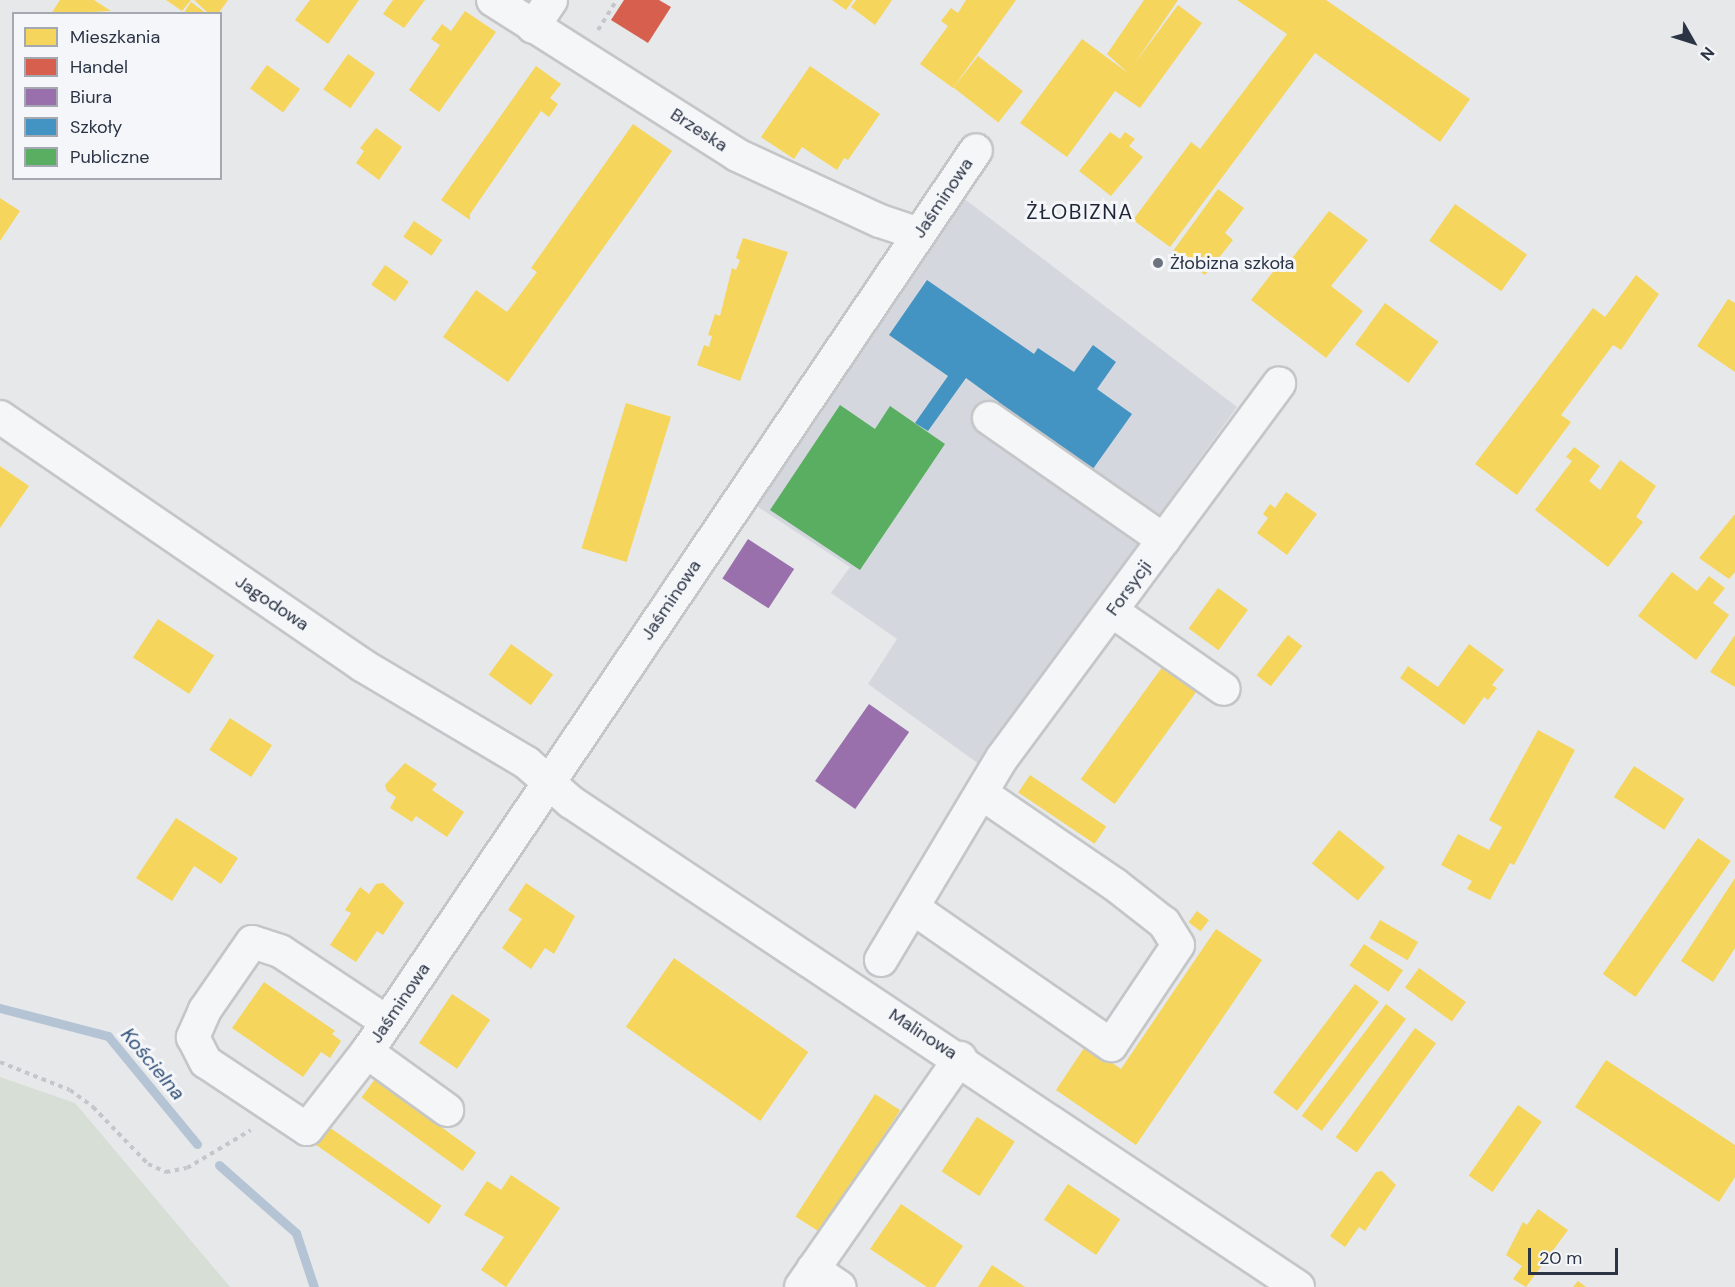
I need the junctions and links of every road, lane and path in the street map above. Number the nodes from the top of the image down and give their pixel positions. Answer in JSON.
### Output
{"nodes":[{"id":1,"x":493,"y":0,"type":"edge"},
{"id":2,"x":551,"y":0,"type":"edge"},
{"id":3,"x":533,"y":27,"type":"junction"},
{"id":4,"x":976,"y":150,"type":"dead end"},
{"id":5,"x":919,"y":234,"type":"junction"},
{"id":6,"x":1279,"y":383,"type":"dead end"},
{"id":7,"x":0,"y":417,"type":"edge"},
{"id":8,"x":989,"y":418,"type":"dead end"},
{"id":9,"x":1164,"y":540,"type":"junction"},
{"id":10,"x":1112,"y":611,"type":"junction"},
{"id":11,"x":1224,"y":689,"type":"dead end"},
{"id":12,"x":549,"y":782,"type":"junction"},
{"id":13,"x":984,"y":795,"type":"junction"},
{"id":14,"x":913,"y":908,"type":"junction"},
{"id":15,"x":881,"y":960,"type":"dead end"},
{"id":16,"x":387,"y":1022,"type":"junction"},
{"id":17,"x":367,"y":1052,"type":"junction"},
{"id":18,"x":960,"y":1058,"type":"junction"},
{"id":19,"x":0,"y":1062,"type":"edge"},
{"id":20,"x":447,"y":1110,"type":"dead end"},
{"id":21,"x":284,"y":1114,"type":"junction"},
{"id":22,"x":807,"y":1278,"type":"edge"},
{"id":23,"x":840,"y":1287,"type":"edge"},
{"id":24,"x":1298,"y":1287,"type":"edge"}],
"edges":[{"from":1,"to":3,"type":"street","name":"Brzeska"},
{"from":2,"to":3,"type":"street"},
{"from":3,"to":5,"type":"street","name":"Brzeska"},
{"from":4,"to":5,"type":"street","name":"Jaśminowa"},
{"from":5,"to":12,"type":"street","name":"Jaśminowa"},
{"from":6,"to":9,"type":"street","name":"Forsycji"},
{"from":7,"to":12,"type":"street","name":"Jagodowa"},
{"from":8,"to":9,"type":"street"},
{"from":9,"to":10,"type":"street","name":"Forsycji"},
{"from":10,"to":11,"type":"street"},
{"from":10,"to":13,"type":"street","name":"Forsycji"},
{"from":12,"to":16,"type":"street","name":"Jaśminowa"},
{"from":12,"to":18,"type":"street","name":"Malinowa"},
{"from":13,"to":14,"type":"street","name":"Forsycji"},
{"from":13,"to":14,"type":"street"},
{"from":14,"to":15,"type":"street","name":"Forsycji"},
{"from":16,"to":17,"type":"street","name":"Jaśminowa"},
{"from":16,"to":21,"type":"street"},
{"from":17,"to":20,"type":"street"},
{"from":17,"to":21,"type":"street","name":"Jaśminowa"},
{"from":18,"to":22,"type":"street"},
{"from":18,"to":24,"type":"street","name":"Malinowa"},
{"from":19,"to":21,"type":"path"},
{"from":22,"to":23,"type":"street"}]}
